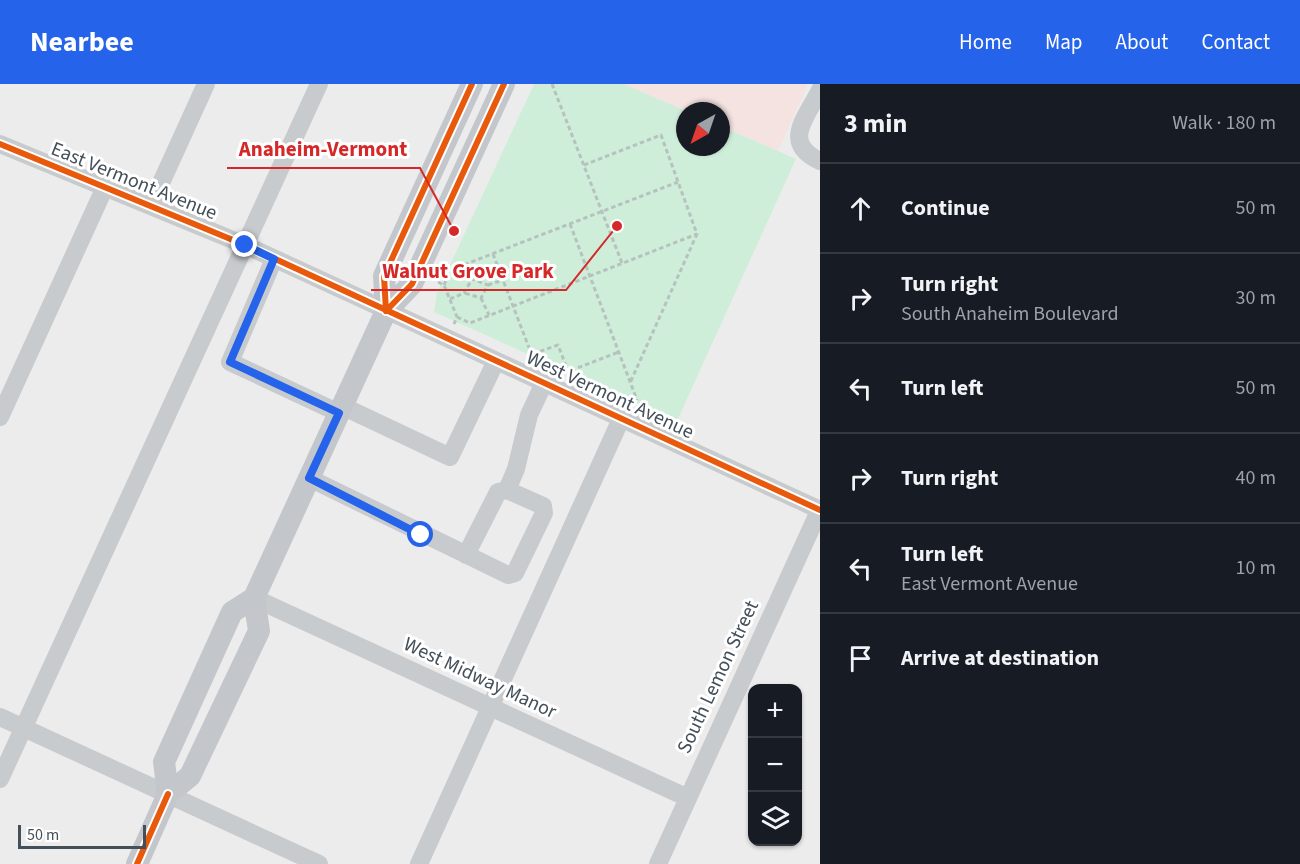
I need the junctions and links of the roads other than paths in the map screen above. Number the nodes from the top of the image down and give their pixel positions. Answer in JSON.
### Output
{"nodes":[{"id":1,"x":206,"y":84,"type":"edge"},
{"id":2,"x":319,"y":84,"type":"edge"},
{"id":3,"x":472,"y":84,"type":"edge"},
{"id":4,"x":504,"y":84,"type":"edge"},
{"id":5,"x":820,"y":90,"type":"edge"},
{"id":6,"x":0,"y":144,"type":"edge"},
{"id":7,"x":820,"y":161,"type":"edge"},
{"id":8,"x":105,"y":187,"type":"junction"},
{"id":9,"x":151,"y":205,"type":"junction"},
{"id":10,"x":245,"y":245,"type":"junction"},
{"id":11,"x":274,"y":259,"type":"junction"},
{"id":12,"x":386,"y":310,"type":"junction"},
{"id":13,"x":496,"y":361,"type":"junction"},
{"id":14,"x":552,"y":379,"type":"junction"},
{"id":15,"x":340,"y":410,"type":"junction"},
{"id":16,"x":0,"y":417,"type":"edge"},
{"id":17,"x":621,"y":419,"type":"junction"},
{"id":18,"x":309,"y":478,"type":"junction"},
{"id":19,"x":507,"y":490,"type":"junction"},
{"id":20,"x":820,"y":510,"type":"edge"},
{"id":21,"x":466,"y":555,"type":"junction"},
{"id":22,"x":254,"y":598,"type":"junction"},
{"id":23,"x":492,"y":708,"type":"junction"},
{"id":24,"x":0,"y":717,"type":"edge"},
{"id":25,"x":23,"y":728,"type":"junction"},
{"id":26,"x":0,"y":779,"type":"edge"},
{"id":27,"x":168,"y":794,"type":"junction"},
{"id":28,"x":688,"y":798,"type":"junction"},
{"id":29,"x":137,"y":864,"type":"edge"},
{"id":30,"x":319,"y":864,"type":"edge"},
{"id":31,"x":419,"y":864,"type":"edge"},
{"id":32,"x":658,"y":864,"type":"edge"}],
"edges":[{"from":1,"to":9,"type":"street"},
{"from":2,"to":10,"type":"street"},
{"from":3,"to":12,"type":"main road"},
{"from":4,"to":12,"type":"main road"},
{"from":5,"to":7,"type":"street"},
{"from":6,"to":8,"type":"street","name":"East Vermont Avenue"},
{"from":8,"to":9,"type":"street","name":"East Vermont Avenue"},
{"from":8,"to":16,"type":"street"},
{"from":9,"to":10,"type":"street","name":"East Vermont Avenue"},
{"from":10,"to":11,"type":"street","name":"East Vermont Avenue"},
{"from":10,"to":25,"type":"street"},
{"from":11,"to":12,"type":"street","name":"East Vermont Avenue"},
{"from":11,"to":15,"type":"street"},
{"from":12,"to":13,"type":"street","name":"West Vermont Avenue"},
{"from":12,"to":15,"type":"main road"},
{"from":13,"to":14,"type":"street","name":"West Vermont Avenue"},
{"from":13,"to":15,"type":"street"},
{"from":14,"to":17,"type":"street","name":"West Vermont Avenue"},
{"from":14,"to":19,"type":"street"},
{"from":15,"to":18,"type":"main road"},
{"from":17,"to":20,"type":"street","name":"West Vermont Avenue"},
{"from":17,"to":23,"type":"street"},
{"from":18,"to":21,"type":"street"},
{"from":18,"to":22,"type":"main road"},
{"from":19,"to":21,"type":"street"},
{"from":19,"to":21,"type":"street"},
{"from":20,"to":28,"type":"street","name":"South Lemon Street"},
{"from":22,"to":23,"type":"street","name":"West Midway Manor"},
{"from":22,"to":27,"type":"main road"},
{"from":22,"to":27,"type":"main road"},
{"from":23,"to":28,"type":"street","name":"West Midway Manor"},
{"from":23,"to":31,"type":"street"},
{"from":24,"to":25,"type":"street"},
{"from":25,"to":26,"type":"street"},
{"from":25,"to":27,"type":"street"},
{"from":27,"to":29,"type":"main road"},
{"from":27,"to":30,"type":"street"},
{"from":28,"to":32,"type":"street","name":"South Lemon Street"}]}
